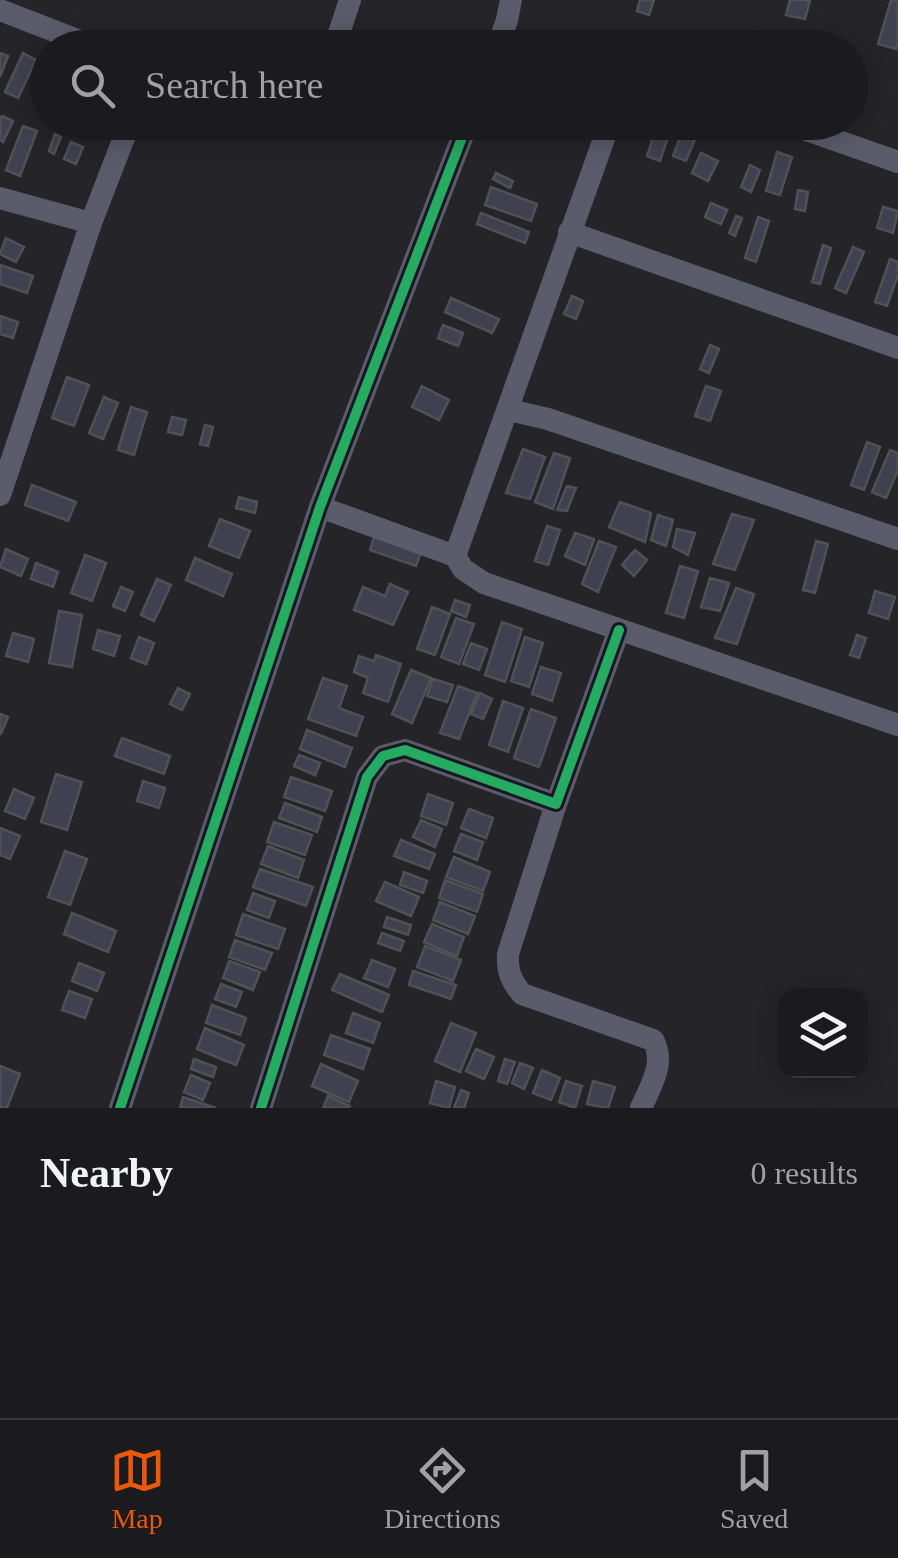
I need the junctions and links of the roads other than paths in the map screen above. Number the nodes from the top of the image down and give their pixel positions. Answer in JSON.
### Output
{"nodes":[{"id":1,"x":350,"y":0,"type":"edge"},
{"id":2,"x":511,"y":0,"type":"edge"},
{"id":3,"x":0,"y":10,"type":"edge"},
{"id":4,"x":52,"y":30,"type":"edge"},
{"id":5,"x":340,"y":30,"type":"edge"},
{"id":6,"x":504,"y":30,"type":"edge"},
{"id":7,"x":123,"y":140,"type":"edge"},
{"id":8,"x":461,"y":140,"type":"edge"},
{"id":9,"x":603,"y":140,"type":"edge"},
{"id":10,"x":835,"y":140,"type":"edge"},
{"id":11,"x":898,"y":162,"type":"edge"},
{"id":12,"x":0,"y":198,"type":"edge"},
{"id":13,"x":91,"y":222,"type":"junction"},
{"id":14,"x":570,"y":232,"type":"junction"},
{"id":15,"x":898,"y":348,"type":"edge"},
{"id":16,"x":508,"y":410,"type":"junction"},
{"id":17,"x":0,"y":495,"type":"edge"},
{"id":18,"x":320,"y":508,"type":"junction"},
{"id":19,"x":898,"y":539,"type":"edge"},
{"id":20,"x":455,"y":556,"type":"junction"},
{"id":21,"x":620,"y":630,"type":"junction"},
{"id":22,"x":898,"y":725,"type":"edge"},
{"id":23,"x":556,"y":804,"type":"junction"},
{"id":24,"x":120,"y":1108,"type":"edge"},
{"id":25,"x":261,"y":1108,"type":"edge"},
{"id":26,"x":641,"y":1108,"type":"edge"}],
"edges":[{"from":1,"to":5,"type":"street"},
{"from":2,"to":6,"type":"street"},
{"from":3,"to":4,"type":"street"},
{"from":7,"to":13,"type":"street"},
{"from":8,"to":18,"type":"street"},
{"from":9,"to":14,"type":"street"},
{"from":10,"to":11,"type":"street"},
{"from":12,"to":13,"type":"street"},
{"from":13,"to":17,"type":"street"},
{"from":14,"to":15,"type":"street"},
{"from":14,"to":16,"type":"street"},
{"from":16,"to":19,"type":"street"},
{"from":16,"to":20,"type":"street"},
{"from":18,"to":20,"type":"street"},
{"from":18,"to":24,"type":"street"},
{"from":20,"to":21,"type":"street"},
{"from":21,"to":22,"type":"street"},
{"from":21,"to":23,"type":"street"},
{"from":23,"to":25,"type":"street"},
{"from":23,"to":26,"type":"street"}]}
